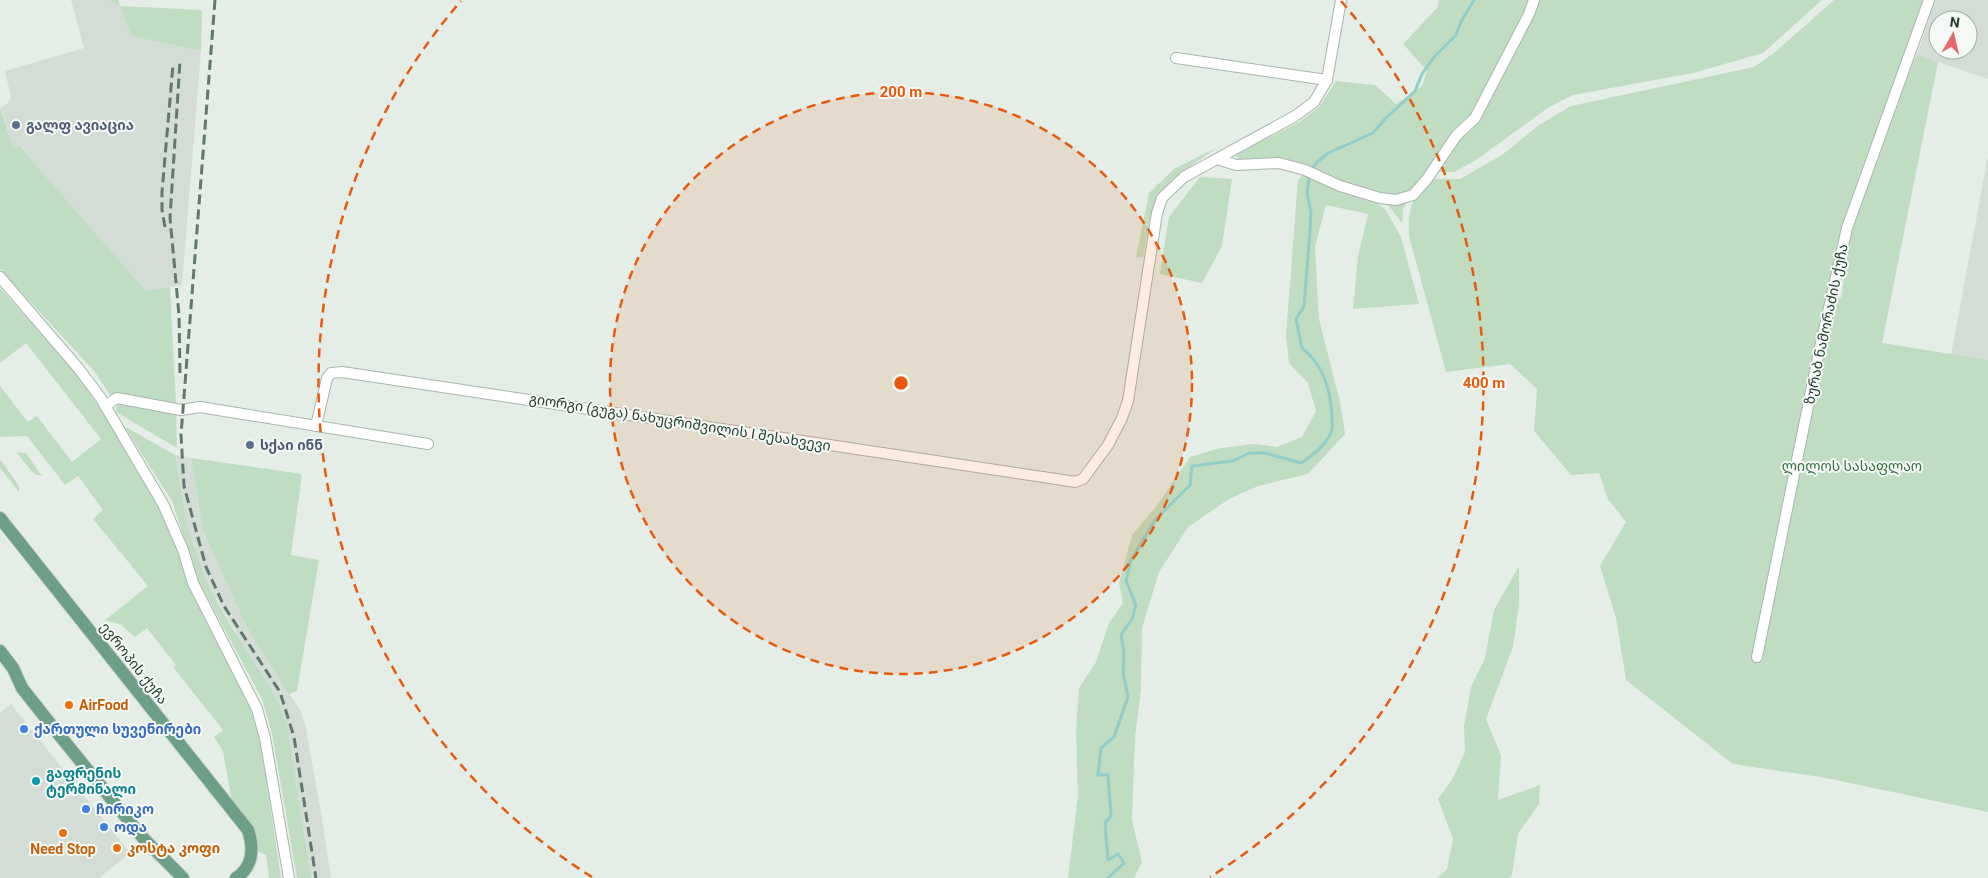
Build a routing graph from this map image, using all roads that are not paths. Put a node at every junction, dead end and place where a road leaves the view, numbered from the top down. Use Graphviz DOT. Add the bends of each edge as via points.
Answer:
graph roads {
  1 [pos="1341,0"];
  2 [pos="1534,0"];
  3 [pos="1929,0"];
  4 [pos="1176,58"];
  5 [pos="1327,80"];
  6 [pos="1217,159"];
  7 [pos="0,278"];
  8 [pos="105,406"];
  9 [pos="316,426"];
  10 [pos="428,444"];
  11 [pos="0,519"];
  12 [pos="0,651"];
  13 [pos="1757,656"];
  14 [pos="182,878"];
  15 [pos="236,878"];
  16 [pos="289,878"];
  1 -- 5 [label="street"];
  2 -- 6 [label="street" via="1475,118 1456,136 1427,180 1413,194 1396,200 1380,198 1279,163 1236,165"];
  3 -- 13 [label="street, ზურაბ ნამორაძის ქუჩა" via="1847,228"];
  4 -- 5 [label="street"];
  5 -- 6 [label="street" via="1314,102 1295,116"];
  6 -- 9 [label="street, გიორგი (გუგა) ნახუცრიშვილის I შესახვევი" via="1184,177 1162,198 1128,401 1108,445 1083,479 1075,482 342,372 331,373 327,378"];
  7 -- 8 [label="street" via="79,369"];
  8 -- 9 [label="street" via="122,398 181,410 200,407"];
  8 -- 16 [label="street" via="163,504 193,583 257,709"];
  9 -- 10 [label="street"];
  11 -- 15 [label="main road, ევროპის ქუჩა" via="248,830 253,843 251,857"];
  12 -- 14 [label="main road" via="22,688 52,726 143,838"];
}
